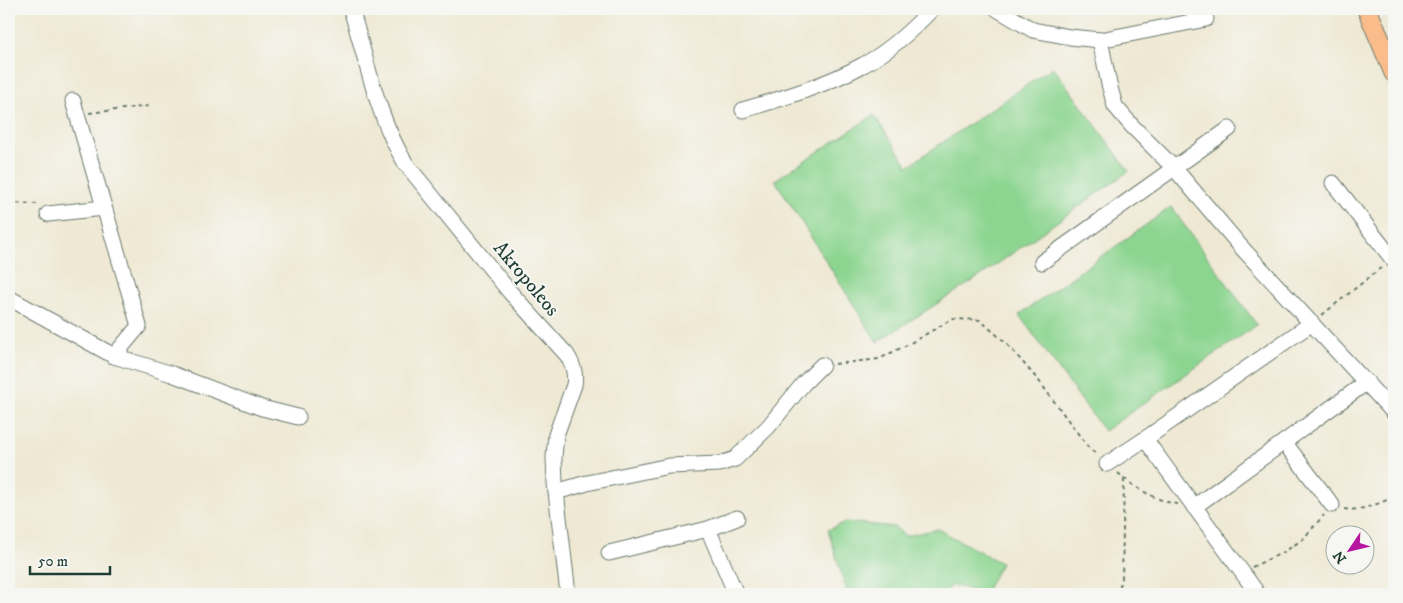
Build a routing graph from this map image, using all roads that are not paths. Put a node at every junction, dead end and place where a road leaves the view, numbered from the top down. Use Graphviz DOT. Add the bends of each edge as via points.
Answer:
graph roads {
  1 [pos="351,9"];
  2 [pos="932,9"];
  3 [pos="997,9"];
  4 [pos="1367,9"];
  5 [pos="1206,19"];
  6 [pos="1100,40"];
  7 [pos="1394,73"];
  8 [pos="75,108"];
  9 [pos="743,110"];
  10 [pos="1230,129"];
  11 [pos="1175,168"];
  12 [pos="1333,183"];
  13 [pos="104,208"];
  14 [pos="48,214"];
  15 [pos="1393,259"];
  16 [pos="1042,262"];
  17 [pos="9,298"];
  18 [pos="1312,323"];
  19 [pos="114,356"];
  20 [pos="822,366"];
  21 [pos="1367,382"];
  22 [pos="1394,412"];
  23 [pos="298,417"];
  24 [pos="1145,439"];
  25 [pos="1284,442"];
  26 [pos="1107,464"];
  27 [pos="556,492"];
  28 [pos="1332,506"];
  29 [pos="1194,507"];
  30 [pos="737,518"];
  31 [pos="708,529"];
  32 [pos="609,553"];
  33 [pos="1256,590"];
  34 [pos="568,594"];
  35 [pos="736,594"];
  1 -- 27 [label="street, Akropoleos" via="381,112 397,150 418,181 572,362 576,376 556,435"];
  2 -- 9 [label="street" via="906,34 864,65"];
  3 -- 6 [label="street" via="1033,30"];
  4 -- 7 [label="main road"];
  5 -- 6 [label="street"];
  6 -- 11 [label="street" via="1115,106"];
  8 -- 13 [label="street"];
  10 -- 11 [label="street"];
  11 -- 16 [label="street"];
  11 -- 18 [label="street" via="1242,248"];
  12 -- 15 [label="street"];
  13 -- 14 [label="street"];
  13 -- 19 [label="street" via="139,326"];
  17 -- 19 [label="street"];
  18 -- 21 [label="street"];
  18 -- 24 [label="street"];
  19 -- 23 [label="street" via="262,408"];
  20 -- 27 [label="street" via="768,427 735,458 720,464 669,466"];
  21 -- 22 [label="street"];
  21 -- 25 [label="street"];
  24 -- 26 [label="street"];
  24 -- 29 [label="street"];
  25 -- 28 [label="street"];
  25 -- 29 [label="street"];
  27 -- 34 [label="street, Akropoleos"];
  29 -- 33 [label="street"];
  30 -- 31 [label="street"];
  31 -- 32 [label="street"];
  31 -- 35 [label="street"];
}
